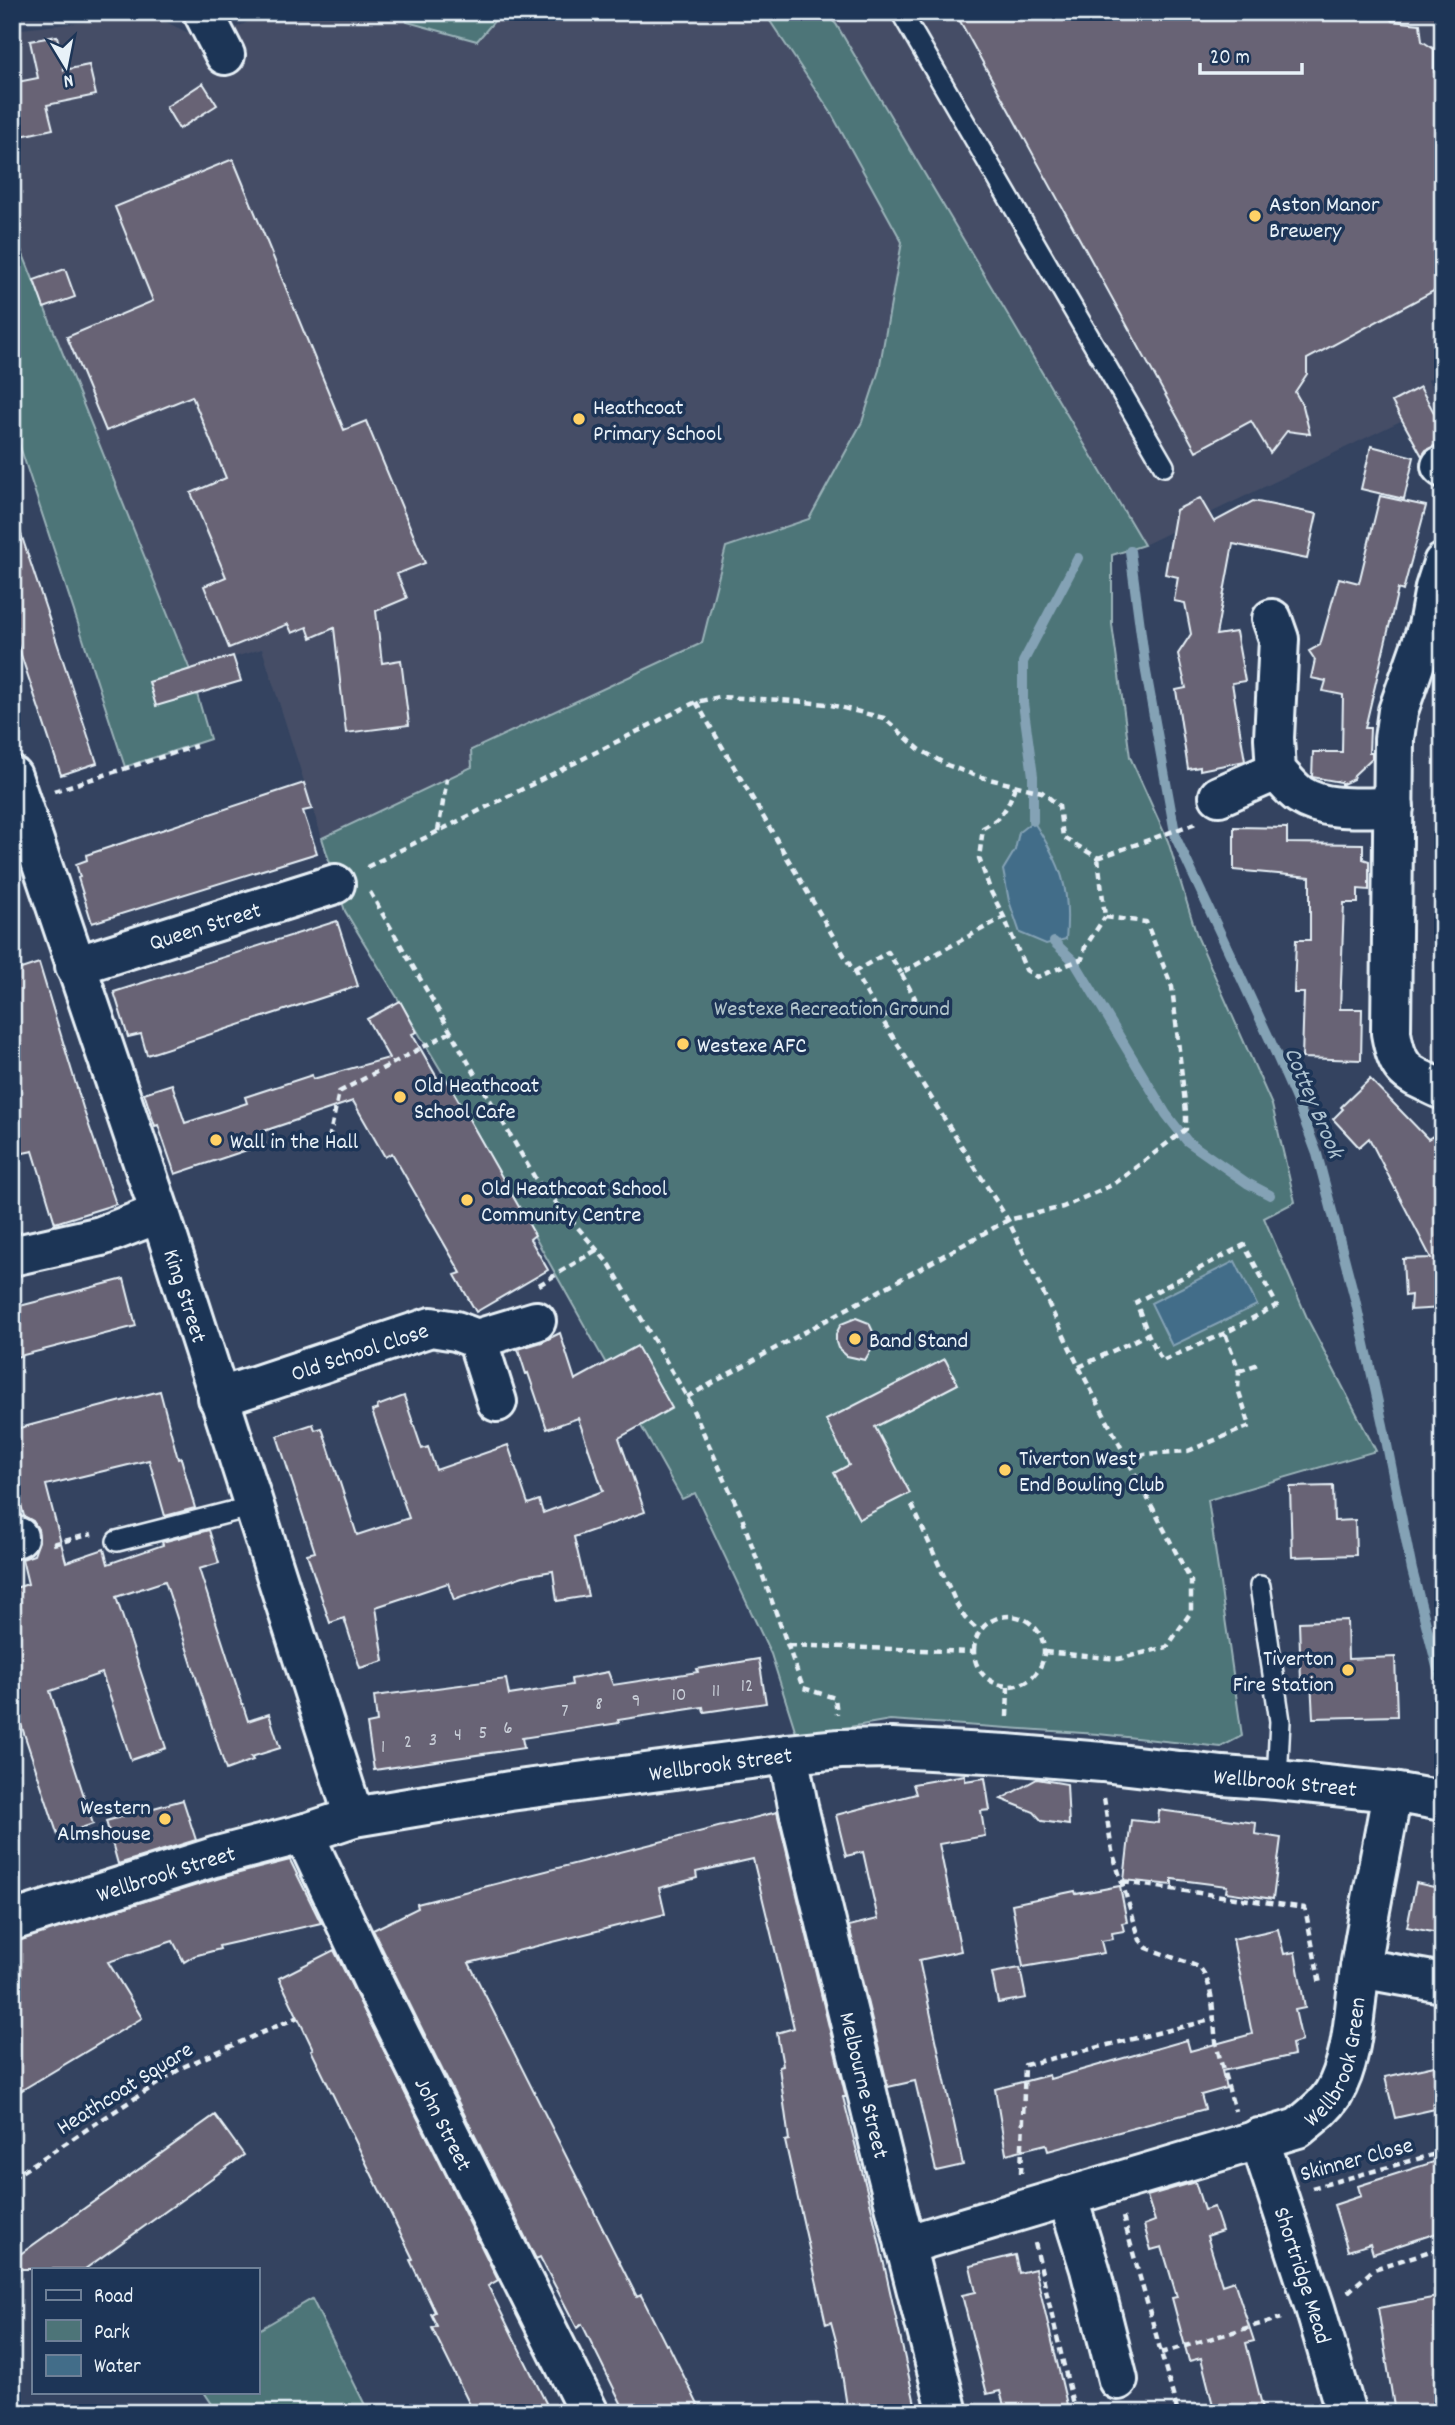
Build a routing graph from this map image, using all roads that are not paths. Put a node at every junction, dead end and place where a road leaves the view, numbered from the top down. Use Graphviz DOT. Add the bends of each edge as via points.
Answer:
graph roads {
  1 [pos="901,12"];
  2 [pos="207,13"];
  3 [pos="225,55"];
  4 [pos="1164,466"];
  5 [pos="1443,563"];
  6 [pos="1272,619"];
  7 [pos="1276,771"];
  8 [pos="17,789"];
  9 [pos="1219,796"];
  10 [pos="1394,807"];
  11 [pos="347,878"];
  12 [pos="75,966"];
  13 [pos="1443,1090"];
  14 [pos="160,1213"];
  15 [pos="12,1256"];
  16 [pos="536,1321"];
  17 [pos="477,1339"];
  18 [pos="218,1398"];
  19 [pos="497,1402"];
  20 [pos="254,1506"];
  21 [pos="117,1541"];
  22 [pos="1260,1586"];
  23 [pos="788,1754"];
  24 [pos="1277,1780"];
  25 [pos="1392,1792"];
  26 [pos="1443,1801"];
  27 [pos="354,1817"];
  28 [pos="306,1833"];
  29 [pos="12,1921"];
  30 [pos="1443,1983"];
  31 [pos="1358,1984"];
  32 [pos="1251,2140"];
  33 [pos="1067,2196"];
  34 [pos="905,2245"];
  35 [pos="1118,2380"];
  36 [pos="589,2413"];
  37 [pos="948,2413"];
  38 [pos="1346,2413"];
  1 -- 4 [label="lane"];
  2 -- 3 [label="street"];
  5 -- 10 [label="street" via="1428,626 1398,711"];
  6 -- 7 [label="street" via="1279,639"];
  7 -- 9 [label="street"];
  7 -- 10 [label="street" via="1300,795 1323,804"];
  8 -- 12 [label="street, King Street"];
  10 -- 13 [label="street" via="1394,1053 1405,1071"];
  11 -- 12 [label="street, Queen Street"];
  12 -- 14 [label="street, King Street"];
  14 -- 15 [label="street" via="101,1236"];
  14 -- 18 [label="street, King Street"];
  16 -- 17 [label="street"];
  17 -- 18 [label="street, Old School Close" via="431,1326"];
  17 -- 19 [label="street"];
  18 -- 20 [label="street, King Street"];
  20 -- 21 [label="lane"];
  20 -- 27 [label="street, King Street"];
  22 -- 24 [label="lane" via="1280,1721"];
  23 -- 24 [label="street, Wellbrook Street" via="892,1748"];
  23 -- 27 [label="street, Wellbrook Street"];
  23 -- 34 [label="street, Melbourne Street"];
  24 -- 25 [label="street, Wellbrook Street"];
  25 -- 26 [label="street, Wellbrook Street"];
  25 -- 31 [label="street, Wellbrook Green"];
  27 -- 28 [label="street, Wellbrook Street"];
  28 -- 29 [label="street, Wellbrook Street"];
  28 -- 36 [label="street, John Street" via="373,1981"];
  30 -- 31 [label="street"];
  31 -- 32 [label="street, Wellbrook Green" via="1343,2073 1334,2093 1298,2127"];
  32 -- 33 [label="street, Wellbrook Green"];
  32 -- 38 [label="street, Shortridge Mead" via="1278,2197"];
  33 -- 34 [label="street, Wellbrook Green"];
  33 -- 35 [label="street"];
  34 -- 37 [label="street, Melbourne Street"];
}
